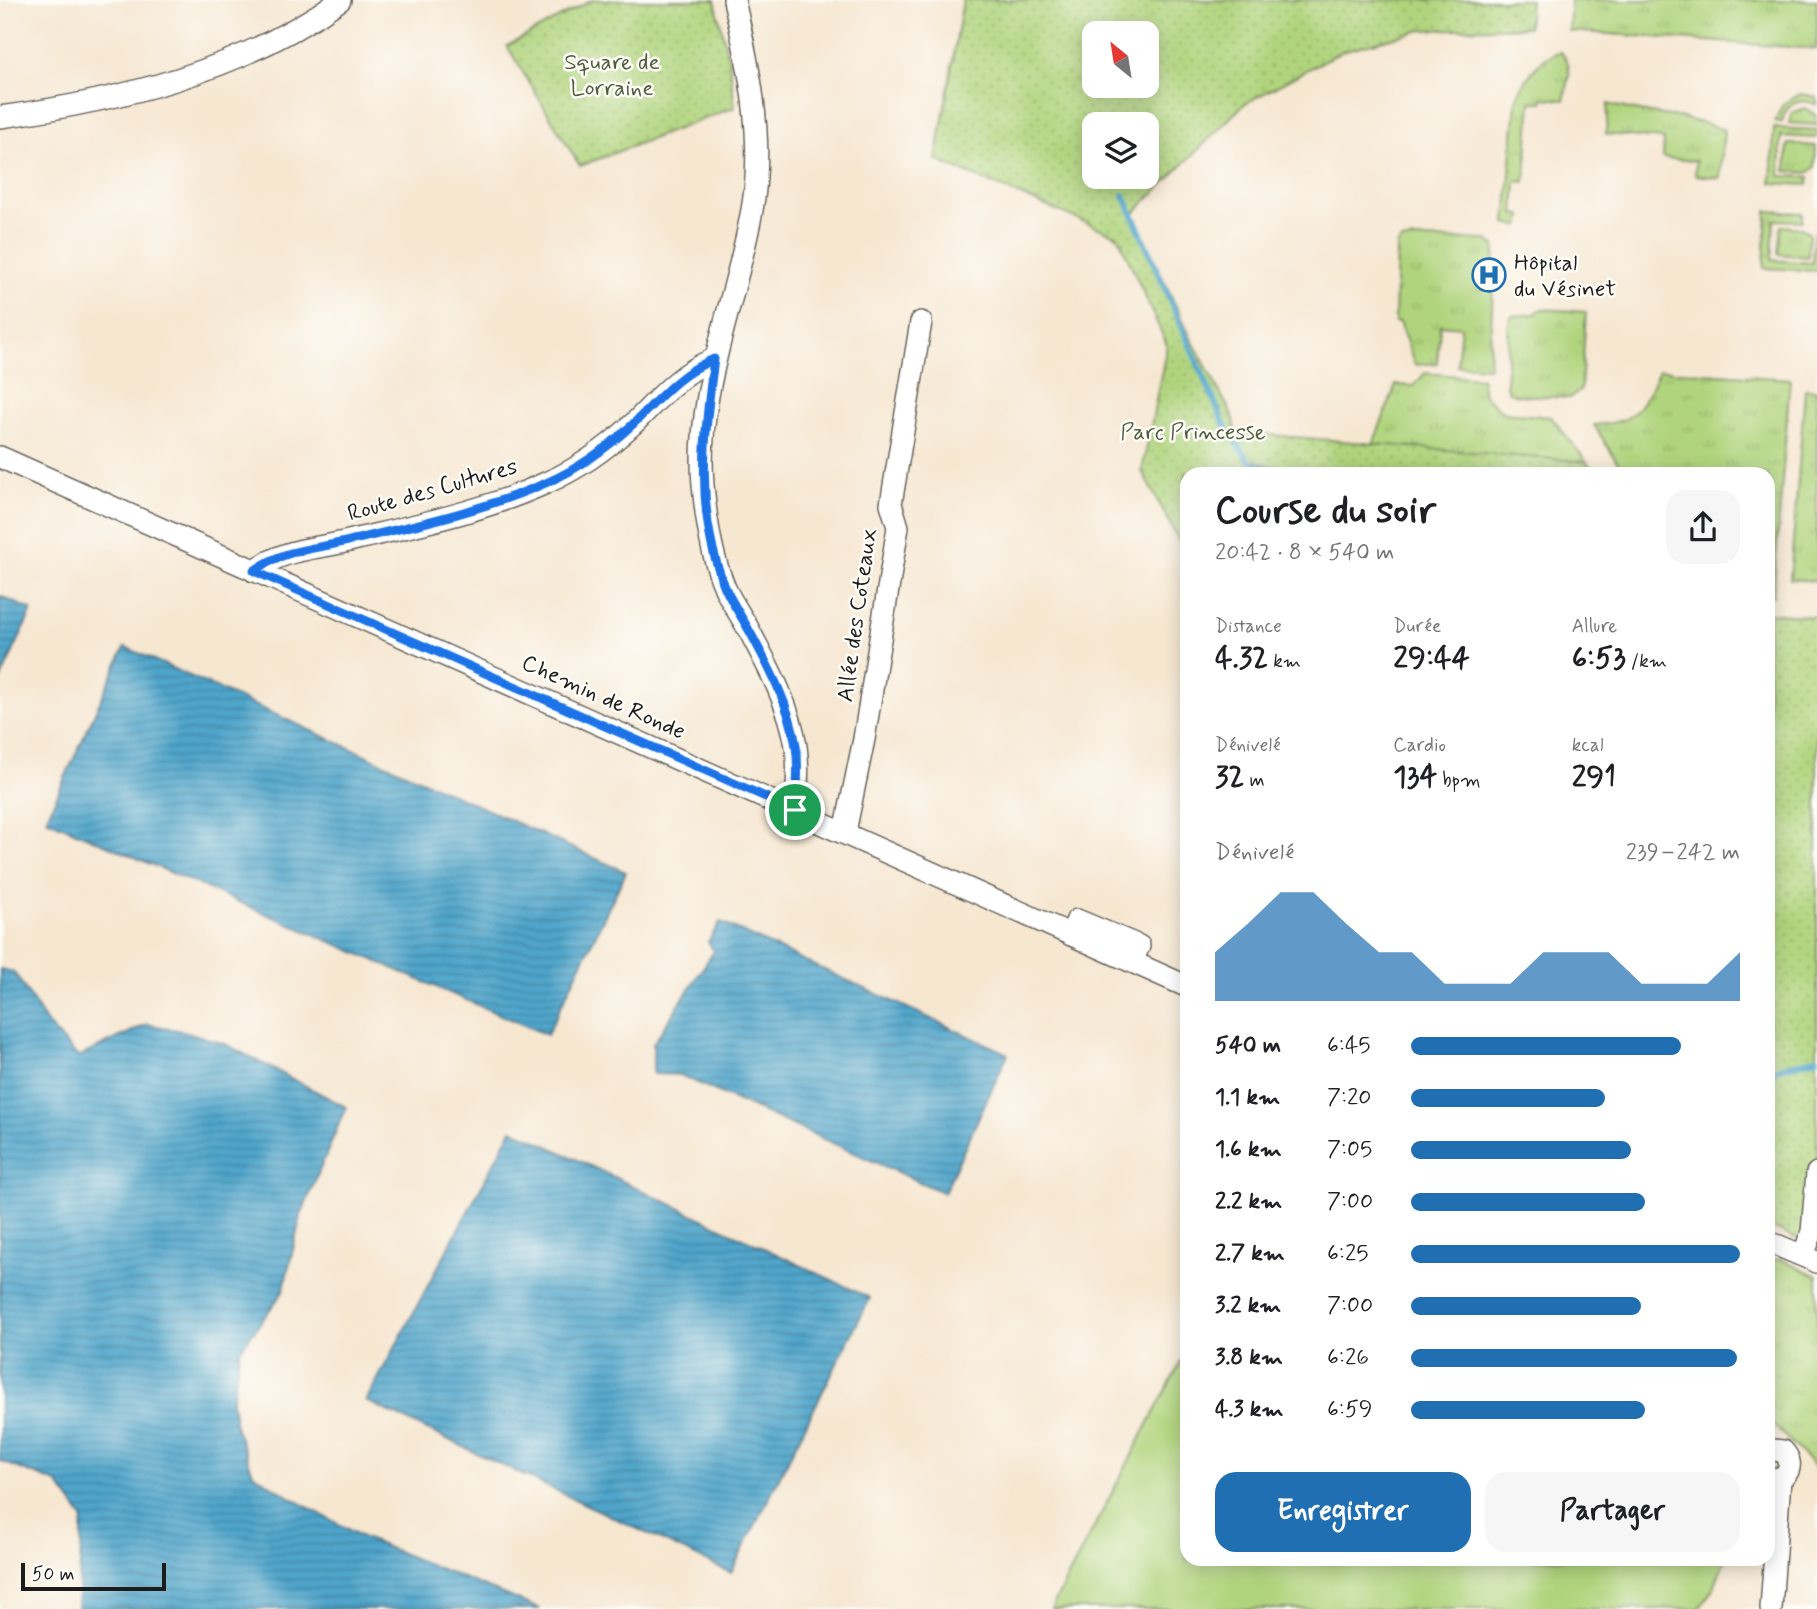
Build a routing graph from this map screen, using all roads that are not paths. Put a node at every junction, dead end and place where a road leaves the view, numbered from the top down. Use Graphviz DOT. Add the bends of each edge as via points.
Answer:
graph roads {
  1 [pos="340,0"];
  2 [pos="734,0"];
  3 [pos="0,117"];
  4 [pos="921,322"];
  5 [pos="714,359"];
  6 [pos="0,457"];
  7 [pos="254,571"];
  8 [pos="795,810"];
  9 [pos="845,832"];
  10 [pos="1180,983"];
  11 [pos="1817,1173"];
  12 [pos="1775,1246"];
  13 [pos="1810,1259"];
  14 [pos="1775,1451"];
  15 [pos="1775,1477"];
  16 [pos="1772,1566"];
  17 [pos="1771,1609"];
  1 -- 3 [label="street" via="266,45 201,72 50,110"];
  2 -- 5 [label="street" via="750,72 756,138 753,201"];
  4 -- 9 [label="street, Allée des Coteaux" via="891,504 898,527"];
  5 -- 7 [label="street, Route des Cultures" via="693,368 630,427 550,481 440,519 283,554"];
  5 -- 8 [label="street" via="704,438 707,528 724,587 787,712 796,746"];
  6 -- 7 [label="street, Chemin de Ronde"];
  7 -- 8 [label="street, Chemin de Ronde"];
  8 -- 9 [label="street, Chemin de Ronde"];
  9 -- 10 [label="street, Chemin de Ronde"];
  11 -- 13 [label="street"];
  12 -- 13 [label="street"];
  14 -- 15 [label="street" via="1783,1451 1790,1468"];
  16 -- 17 [label="street"];
}
